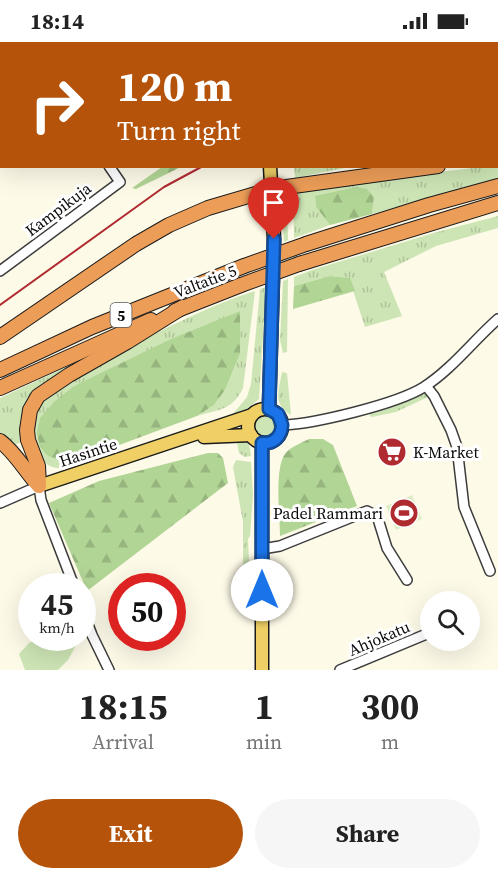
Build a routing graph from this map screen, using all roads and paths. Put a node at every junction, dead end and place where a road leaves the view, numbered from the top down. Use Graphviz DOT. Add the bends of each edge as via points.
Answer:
graph roads {
  1 [pos="110,168"];
  2 [pos="270,168"];
  3 [pos="424,168"];
  4 [pos="498,186"];
  5 [pos="272,189"];
  6 [pos="498,203"];
  7 [pos="0,271"];
  8 [pos="183,308"];
  9 [pos="498,319"];
  10 [pos="0,337"];
  11 [pos="0,370"];
  12 [pos="426,386"];
  13 [pos="0,388"];
  14 [pos="269,409"];
  15 [pos="252,415"];
  16 [pos="282,425"];
  17 [pos="251,435"];
  18 [pos="188,438"];
  19 [pos="0,441"];
  20 [pos="262,443"];
  21 [pos="39,486"];
  22 [pos="0,503"];
  23 [pos="262,549"];
  24 [pos="490,571"];
  25 [pos="69,573"];
  26 [pos="407,580"];
  27 [pos="420,637"];
  28 [pos="96,643"];
  29 [pos="110,670"];
  30 [pos="262,670"];
  31 [pos="340,670"];
  1 -- 7 [label="street, Kampikuja" via="120,182"];
  2 -- 5 [label="main road"];
  3 -- 5 [label="highway"];
  4 -- 11 [label="highway, Valtatie 5 / 5, bridge" via="244,266 92,327"];
  5 -- 10 [label="highway" via="208,208 169,225"];
  5 -- 14 [label="main road"];
  6 -- 8 [label="highway, Valtatie 5 / 5, bridge" via="299,264"];
  8 -- 13 [label="highway, Valtatie 5 / 5"];
  8 -- 21 [label="highway" via="38,396 30,410 27,430 38,466"];
  9 -- 12 [label="street"];
  12 -- 16 [label="street" via="364,409"];
  12 -- 24 [label="street" via="457,447 464,507"];
  14 -- 15 [label="main road"];
  14 -- 16 [label="main road" via="278,414"];
  15 -- 17 [label="main road" via="248,425"];
  15 -- 18 [label="main road, Hasintie"];
  16 -- 20 [label="main road" via="277,438"];
  17 -- 18 [label="main road, Hasintie"];
  17 -- 20 [label="main road"];
  18 -- 21 [label="main road, Hasintie"];
  19 -- 21 [label="highway" via="14,452"];
  20 -- 23 [label="main road"];
  21 -- 22 [label="street, Hasintie"];
  21 -- 25 [label="street"];
  23 -- 26 [label="street" via="280,546 364,511 371,512"];
  23 -- 30 [label="main road"];
  27 -- 31 [label="street, Ahjokatu"];
  28 -- 29 [label="street"];
}
